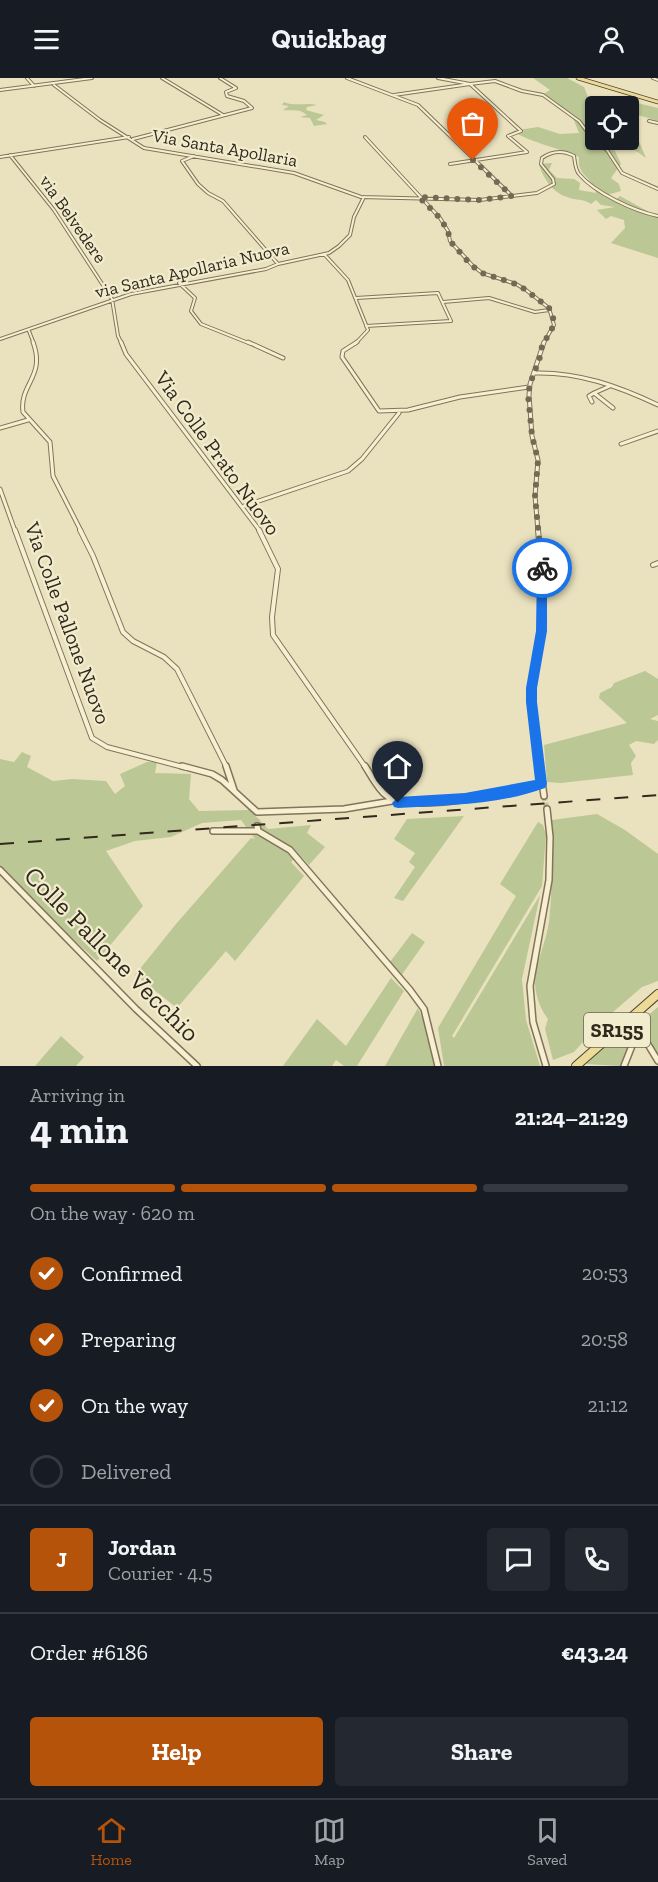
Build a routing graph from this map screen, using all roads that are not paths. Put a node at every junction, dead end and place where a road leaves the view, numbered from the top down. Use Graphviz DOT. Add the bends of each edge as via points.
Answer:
graph roads {
  1 [pos="27,78"];
  2 [pos="92,78"];
  3 [pos="162,78"];
  4 [pos="220,78"];
  5 [pos="347,78"];
  6 [pos="438,78"];
  7 [pos="578,78"];
  8 [pos="653,78"];
  9 [pos="658,80"];
  10 [pos="54,84"];
  11 [pos="470,84"];
  12 [pos="34,87"];
  13 [pos="0,90"];
  14 [pos="394,95"];
  15 [pos="658,102"];
  16 [pos="224,115"];
  17 [pos="649,121"];
  18 [pos="658,123"];
  19 [pos="365,136"];
  20 [pos="131,138"];
  21 [pos="10,155"];
  22 [pos="195,156"];
  23 [pos="0,157"];
  24 [pos="473,160"];
  25 [pos="450,164"];
  26 [pos="658,189"];
  27 [pos="512,196"];
  28 [pos="364,197"];
  29 [pos="419,197"];
  30 [pos="658,216"];
  31 [pos="324,254"];
  32 [pos="278,264"];
  33 [pos="179,283"];
  34 [pos="356,298"];
  35 [pos="112,299"];
  36 [pos="443,302"];
  37 [pos="549,310"];
  38 [pos="366,326"];
  39 [pos="29,331"];
  40 [pos="0,339"];
  41 [pos="284,358"];
  42 [pos="535,373"];
  43 [pos="611,385"];
  44 [pos="529,387"];
  45 [pos="594,393"];
  46 [pos="592,402"];
  47 [pos="658,405"];
  48 [pos="613,408"];
  49 [pos="399,413"];
  50 [pos="29,420"];
  51 [pos="0,428"];
  52 [pos="658,431"];
  53 [pos="621,444"];
  54 [pos="0,489"];
  55 [pos="244,506"];
  56 [pos="541,784"];
  57 [pos="234,791"];
  58 [pos="544,796"];
  59 [pos="393,801"];
  60 [pos="547,809"];
  61 [pos="257,812"];
  62 [pos="257,819"];
  63 [pos="213,831"];
  64 [pos="0,870"];
  65 [pos="658,994"];
  66 [pos="632,1017"];
  67 [pos="640,1028"];
  68 [pos="658,1061"];
  69 [pos="197,1066"];
  70 [pos="438,1066"];
  71 [pos="546,1066"];
  72 [pos="576,1066"];
  73 [pos="624,1066"];
  1 -- 12 [label="street"];
  2 -- 10 [label="street"];
  3 -- 16 [label="street"];
  4 -- 16 [label="street" via="236,88 226,92 227,96 252,107"];
  5 -- 14 [label="street"];
  6 -- 11 [label="street"];
  7 -- 15 [label="main road"];
  8 -- 9 [label="street"];
  10 -- 12 [label="street"];
  10 -- 20 [label="street, Via Santa Apollaria" via="100,120"];
  11 -- 14 [label="street"];
  11 -- 24 [label="street" via="521,131 508,136 527,152"];
  11 -- 26 [label="street" via="495,81 543,95 579,121 595,142 607,150 622,173"];
  12 -- 13 [label="street"];
  14 -- 24 [label="street" via="418,105"];
  16 -- 20 [label="street"];
  17 -- 18 [label="street"];
  19 -- 29 [label="street"];
  20 -- 21 [label="street"];
  20 -- 22 [label="street, Via Santa Apollaria" via="149,149"];
  21 -- 23 [label="street"];
  21 -- 35 [label="street, via Belvedere" via="54,210"];
  22 -- 28 [label="street, Via Santa Apollaria" via="294,173"];
  22 -- 32 [label="street" via="182,161 184,167 206,192 223,201"];
  24 -- 25 [label="street"];
  24 -- 27 [label="street"];
  27 -- 29 [label="street, Via Santa Apollaria" via="480,200"];
  27 -- 30 [label="street, Via Santa Apollaria" via="537,193 553,186 541,160 563,152 574,156 577,172 589,181 636,209"];
  28 -- 29 [label="street, Via Santa Apollaria"];
  28 -- 31 [label="street" via="348,239"];
  29 -- 37 [label="street" via="440,218 450,241 471,265 516,284"];
  31 -- 32 [label="street, via Santa Apollaria Nuova"];
  31 -- 34 [label="street" via="348,280"];
  32 -- 33 [label="street, via Santa Apollaria Nuova"];
  33 -- 35 [label="street, via Santa Apollaria Nuova"];
  33 -- 41 [label="street" via="195,298 191,311 201,324"];
  34 -- 36 [label="street" via="438,293"];
  34 -- 38 [label="street"];
  35 -- 39 [label="street, via Santa Apollaria Nuova"];
  35 -- 55 [label="street, Via Colle Prato Nuovo" via="118,336 126,353"];
  36 -- 37 [label="street" via="492,299 533,313"];
  36 -- 38 [label="street" via="450,321"];
  37 -- 42 [label="street" via="554,325 542,346"];
  38 -- 49 [label="street" via="367,333 343,351 342,357 378,411"];
  39 -- 40 [label="street, via Santa Apollaria Nuova"];
  39 -- 50 [label="street" via="38,363 21,408"];
  42 -- 43 [label="street" via="573,375"];
  42 -- 44 [label="street"];
  43 -- 45 [label="street"];
  43 -- 47 [label="street"];
  44 -- 49 [label="street" via="458,397"];
  44 -- 56 [label="street" via="532,436 538,460 535,496 542,570 542,631 531,702"];
  45 -- 46 [label="street" via="589,396"];
  45 -- 48 [label="street"];
  49 -- 55 [label="street" via="348,471"];
  50 -- 51 [label="street"];
  50 -- 57 [label="street" via="50,442 52,476 93,556 123,632 131,641 159,653 177,669 217,742"];
  52 -- 53 [label="street"];
  54 -- 57 [label="street, Via Colle Pallone Nuovo" via="92,738 107,747 208,772"];
  55 -- 59 [label="street, Via Colle Prato Nuovo" via="264,536 277,566 271,627 275,639 366,771"];
  56 -- 58 [label="street"];
  56 -- 59 [label="street" via="443,801"];
  57 -- 61 [label="street, Via Colle Pallone Nuovo"];
  59 -- 61 [label="street" via="344,809"];
  60 -- 71 [label="street" via="547,896 530,993"];
  61 -- 62 [label="street"];
  63 -- 70 [label="street" via="258,828 290,849 424,1009"];
  64 -- 69 [label="street, Colle Pallone Vecchio"];
  65 -- 66 [label="main road, SR155"];
  66 -- 67 [label="street"];
  66 -- 72 [label="main road, SR155"];
  67 -- 68 [label="street"];
  67 -- 73 [label="street"];
}
